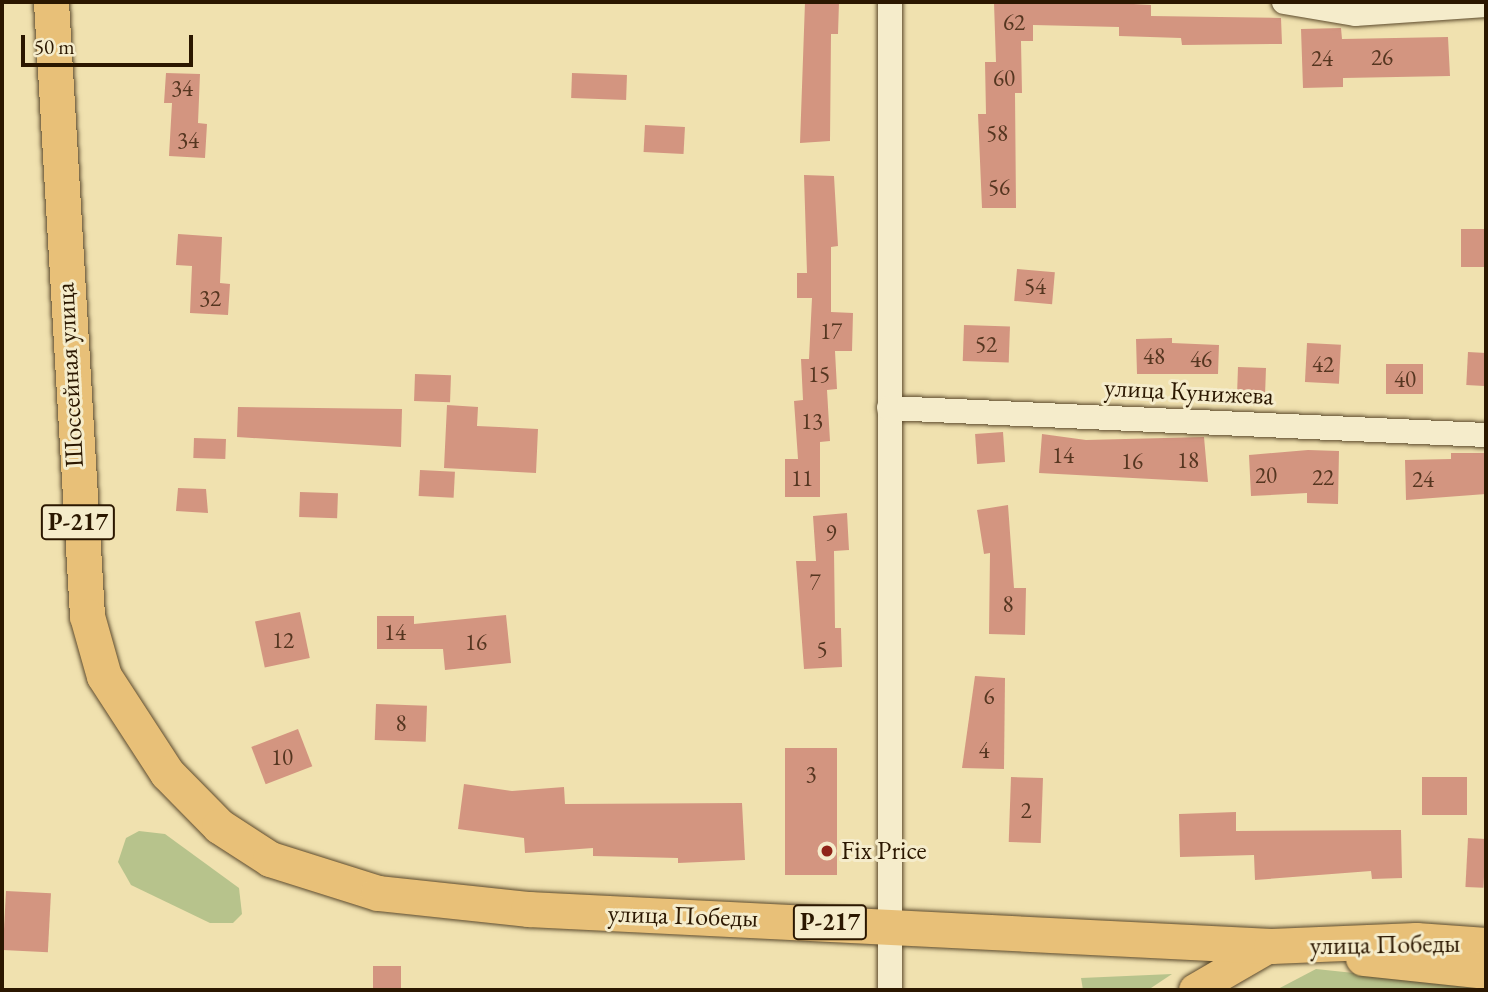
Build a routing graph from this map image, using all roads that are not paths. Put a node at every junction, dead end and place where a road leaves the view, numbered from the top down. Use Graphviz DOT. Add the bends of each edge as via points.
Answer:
graph roads {
  1 [pos="51,2"];
  2 [pos="890,2"];
  3 [pos="1284,2"];
  4 [pos="1486,5"];
  5 [pos="889,408"];
  6 [pos="1486,435"];
  7 [pos="378,893"];
  8 [pos="892,925"];
  9 [pos="1486,945"];
  10 [pos="1277,946"];
  11 [pos="1486,971"];
  12 [pos="890,990"];
  13 [pos="1195,990"];
  1 -- 7 [label="highway, Шоссейная улица / Р-217" via="79,554 87,616 104,676 167,773 219,826 270,859"];
  2 -- 5 [label="street"];
  3 -- 4 [label="street" via="1355,14"];
  5 -- 6 [label="street, улица Кунижева"];
  5 -- 8 [label="street" via="886,873"];
  7 -- 8 [label="highway, улица Победы / Р-217" via="528,909"];
  8 -- 10 [label="highway, улица Победы / Р-217"];
  8 -- 12 [label="street"];
  9 -- 10 [label="highway, улица Победы / Р-217" via="1416,940"];
  10 -- 11 [label="highway, улица Победы / Р-217"];
  10 -- 13 [label="main road"];
}
